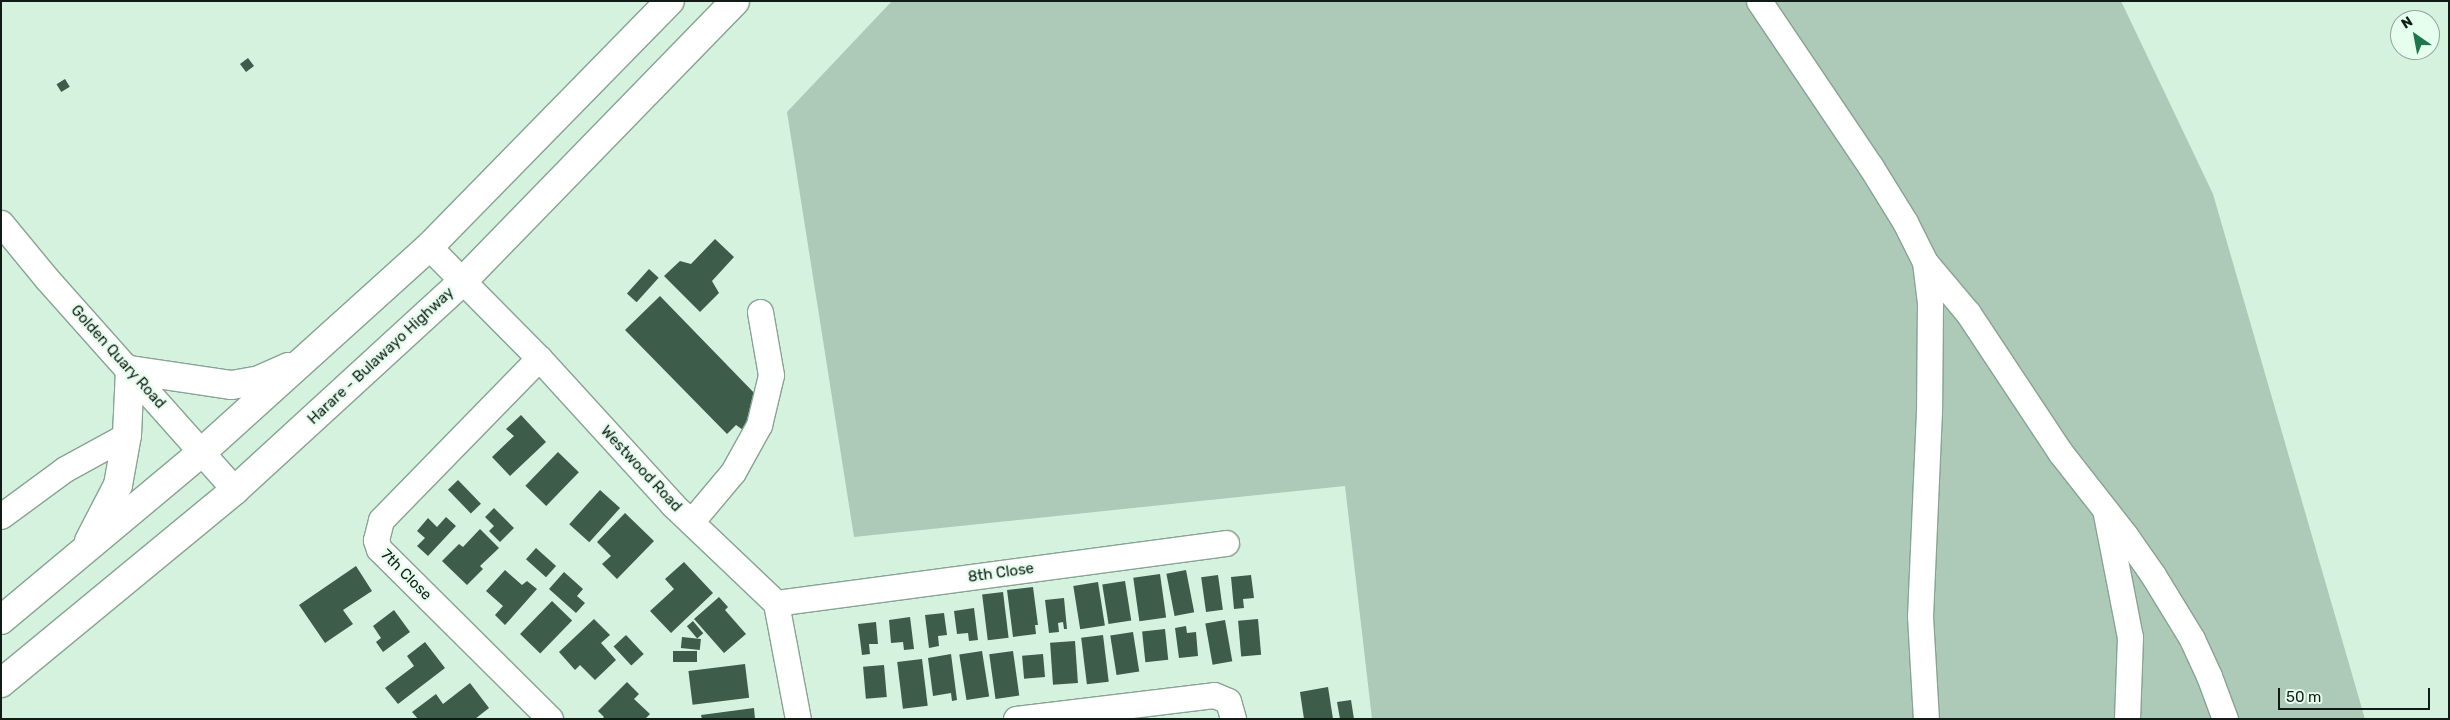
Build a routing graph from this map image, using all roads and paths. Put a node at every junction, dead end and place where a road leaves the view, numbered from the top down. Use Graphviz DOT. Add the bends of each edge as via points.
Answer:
graph roads {
  1 [pos="670,1"];
  2 [pos="735,1"];
  3 [pos="1759,1"];
  4 [pos="1,223"];
  5 [pos="429,247"];
  6 [pos="1925,262"];
  7 [pos="463,281"];
  8 [pos="760,312"];
  9 [pos="539,358"];
  10 [pos="306,360"];
  11 [pos="130,370"];
  12 [pos="127,435"];
  13 [pos="202,452"];
  14 [pos="235,490"];
  15 [pos="2105,512"];
  16 [pos="1,516"];
  17 [pos="691,522"];
  18 [pos="1226,543"];
  19 [pos="84,551"];
  20 [pos="776,603"];
  21 [pos="1,620"];
  22 [pos="1,683"];
  23 [pos="550,719"];
  24 [pos="798,719"];
  25 [pos="1016,719"];
  26 [pos="1233,719"];
  27 [pos="1926,719"];
  28 [pos="2127,719"];
  29 [pos="2225,719"];
  1 -- 5 [label="highway"];
  2 -- 7 [label="highway, Harare - Bulawayo Highway"];
  3 -- 6 [label="street" via="1871,168 1905,222"];
  4 -- 11 [label="street, Golden Quary Road" via="46,279"];
  5 -- 7 [label="street, Westwood Road"];
  5 -- 10 [label="highway"];
  6 -- 15 [label="street" via="1968,313 2060,452"];
  6 -- 27 [label="street" via="1930,303 1929,411 1920,616"];
  7 -- 9 [label="street, Westwood Road"];
  7 -- 14 [label="highway, Harare - Bulawayo Highway"];
  8 -- 17 [label="street" via="771,375 759,425 732,472"];
  9 -- 17 [label="street, Westwood Road"];
  9 -- 23 [label="street, 7th Close" via="382,520 376,540 379,549"];
  10 -- 11 [label="highway" via="259,380 232,386"];
  10 -- 13 [label="highway"];
  11 -- 12 [label="highway"];
  11 -- 13 [label="street, Golden Quary Road"];
  12 -- 16 [label="street" via="65,468"];
  12 -- 19 [label="highway" via="118,485"];
  13 -- 14 [label="street, Golden Quary Road"];
  13 -- 19 [label="highway"];
  14 -- 22 [label="highway, Harare - Bulawayo Highway"];
  15 -- 28 [label="street" via="2130,637"];
  15 -- 29 [label="street" via="2153,575 2192,639"];
  17 -- 20 [label="street, Westwood Road"];
  18 -- 20 [label="street, 8th Close"];
  19 -- 21 [label="highway"];
  20 -- 24 [label="street"];
  25 -- 26 [label="street" via="1214,695 1228,701"];
}
